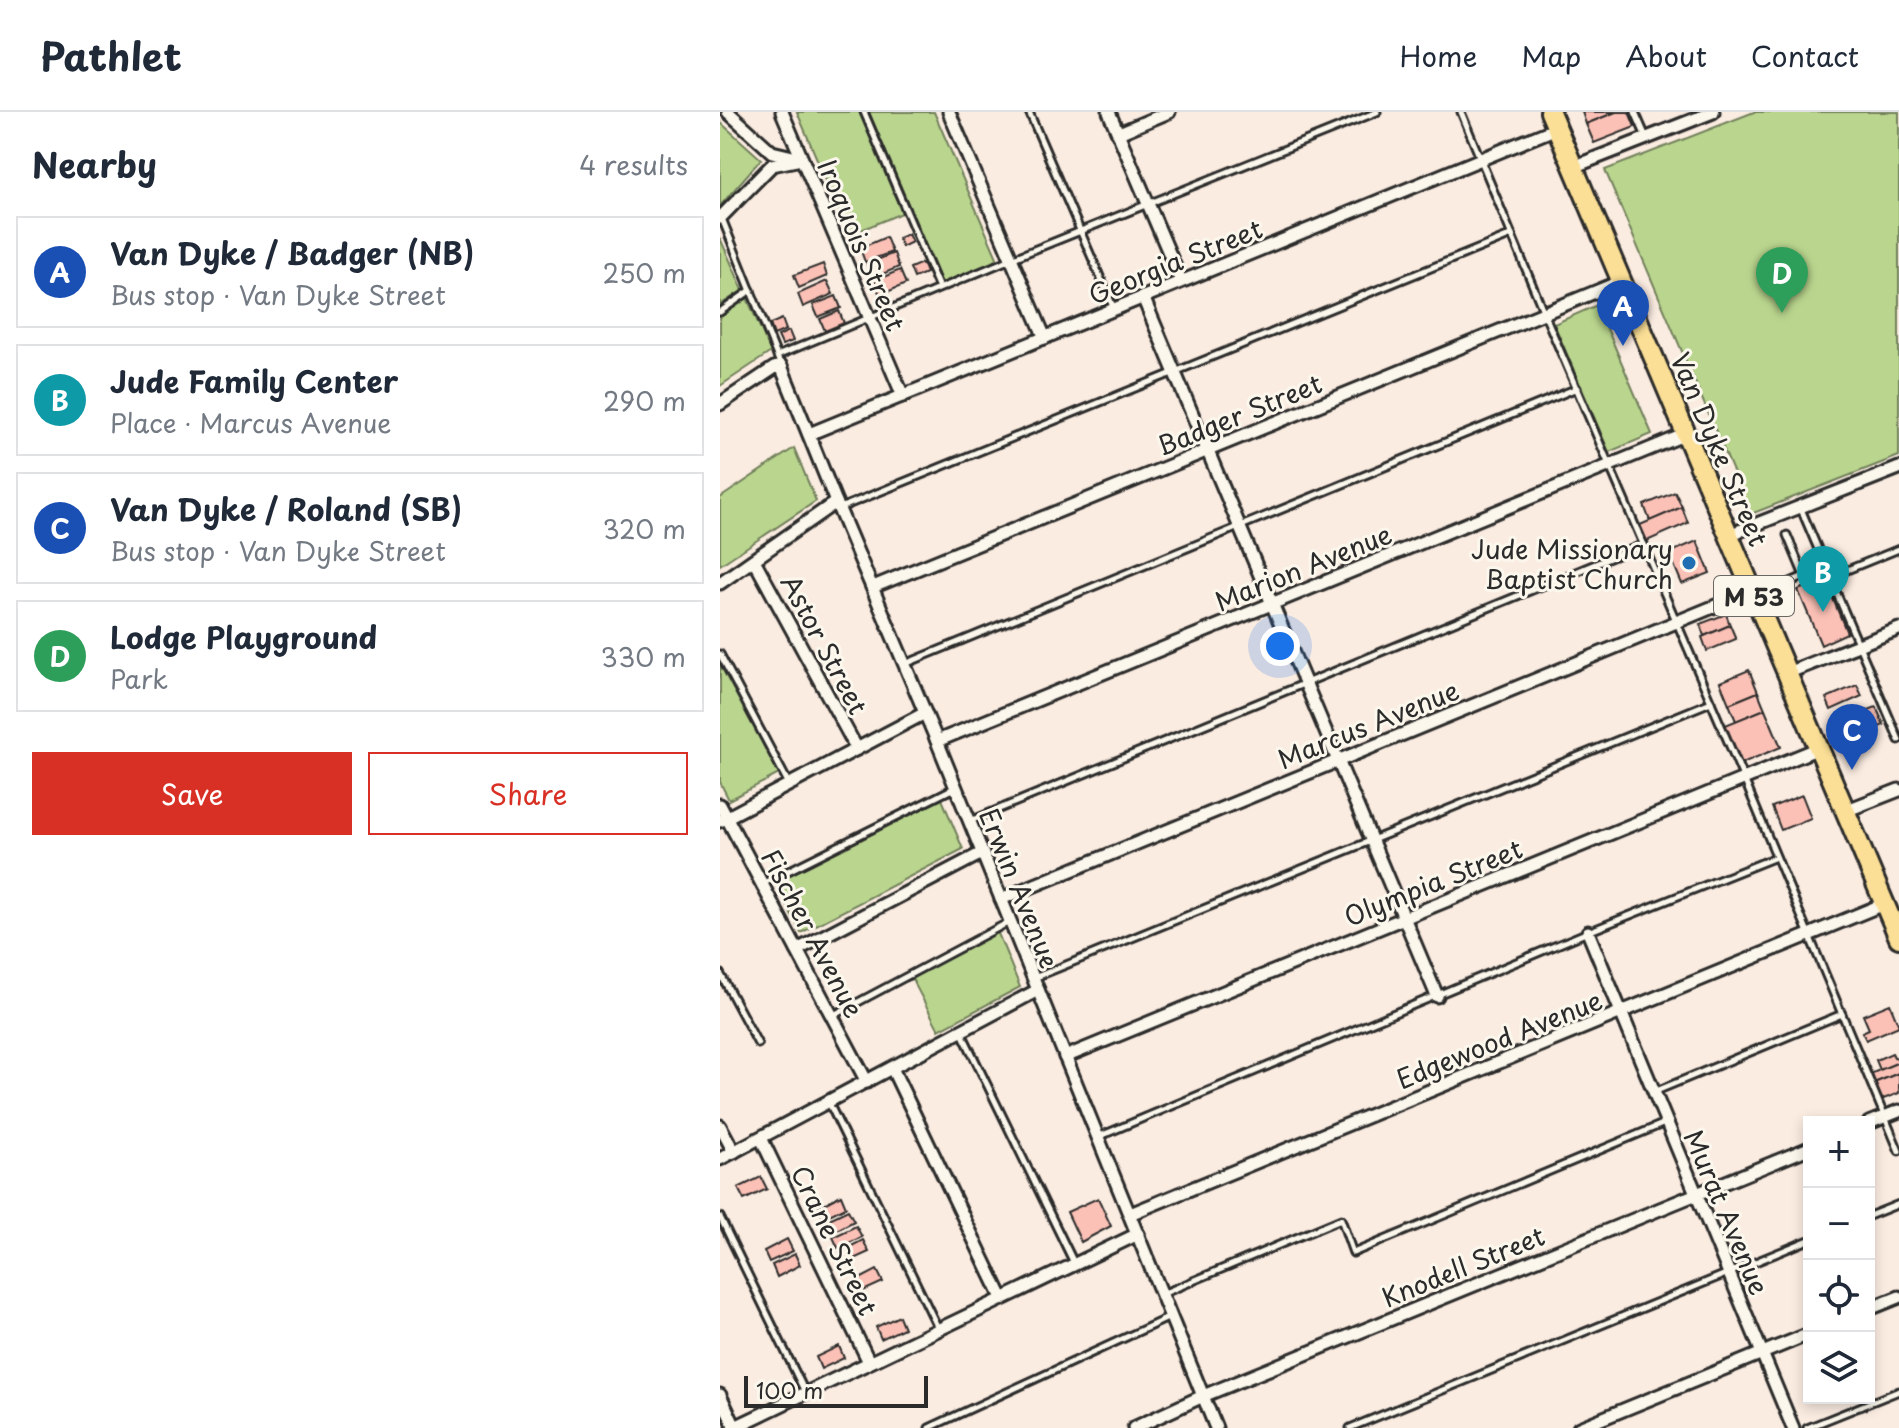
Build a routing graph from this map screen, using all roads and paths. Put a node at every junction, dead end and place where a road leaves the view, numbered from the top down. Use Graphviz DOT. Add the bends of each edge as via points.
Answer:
graph roads {
  1 [pos="728,112"];
  2 [pos="782,112"];
  3 [pos="864,112"];
  4 [pos="949,112"];
  5 [pos="1029,112"];
  6 [pos="1109,112"];
  7 [pos="1169,112"];
  8 [pos="1377,112"];
  9 [pos="1461,112"];
  10 [pos="1635,112"];
  11 [pos="1713,112"];
  12 [pos="1554,120"];
  13 [pos="1119,133"];
  14 [pos="1646,138"];
  15 [pos="801,159"];
  16 [pos="1480,159"];
  17 [pos="1573,167"];
  18 [pos="1148,204"];
  19 [pos="721,217"];
  20 [pos="1080,231"];
  21 [pos="1512,235"];
  22 [pos="1011,259"];
  23 [pos="1181,281"];
  24 [pos="1622,281"];
  25 [pos="939,288"];
  26 [pos="751,290"];
  27 [pos="1143,297"];
  28 [pos="1114,309"];
  29 [pos="720,312"];
  30 [pos="1544,313"];
  31 [pos="868,318"];
  32 [pos="1045,338"];
  33 [pos="779,361"];
  34 [pos="1175,373"];
  35 [pos="1577,388"];
  36 [pos="903,396"];
  37 [pos="720,404"];
  38 [pos="809,434"];
  39 [pos="1686,434"];
  40 [pos="1207,451"];
  41 [pos="1611,465"];
  42 [pos="1899,468"];
  43 [pos="838,505"];
  44 [pos="1800,507"];
  45 [pos="1239,527"];
  46 [pos="1729,535"];
  47 [pos="1787,535"];
  48 [pos="1644,544"];
  49 [pos="1899,549"];
  50 [pos="754,560"];
  51 [pos="1830,577"];
  52 [pos="720,583"];
  53 [pos="873,587"];
  54 [pos="1754,594"];
  55 [pos="1272,603"];
  56 [pos="1677,622"];
  57 [pos="1899,629"];
  58 [pos="1858,645"];
  59 [pos="720,654"];
  60 [pos="905,664"];
  61 [pos="1787,673"];
  62 [pos="1305,684"];
  63 [pos="1711,702"];
  64 [pos="925,713"];
  65 [pos="1899,714"];
  66 [pos="1890,718"];
  67 [pos="1899,740"];
  68 [pos="937,741"];
  69 [pos="1819,748"];
  70 [pos="857,749"];
  71 [pos="1338,761"];
  72 [pos="1744,779"];
  73 [pos="790,785"];
  74 [pos="955,788"];
  75 [pos="1899,790"];
  76 [pos="720,805"];
  77 [pos="1845,811"];
  78 [pos="724,820"];
  79 [pos="969,821"];
  80 [pos="1371,840"];
  81 [pos="982,853"];
  82 [pos="1776,857"];
  83 [pos="762,885"];
  84 [pos="1001,899"];
  85 [pos="1884,904"];
  86 [pos="1404,918"];
  87 [pos="1010,921"];
  88 [pos="1588,932"];
  89 [pos="1898,933"];
  90 [pos="1809,935"];
  91 [pos="797,950"];
  92 [pos="720,973"];
  93 [pos="1036,984"];
  94 [pos="1437,996"];
  95 [pos="1621,1013"];
  96 [pos="1842,1014"];
  97 [pos="832,1016"];
  98 [pos="961,1031"];
  99 [pos="758,1044"];
  100 [pos="1065,1057"];
  101 [pos="892,1068"];
  102 [pos="867,1082"];
  103 [pos="1654,1092"];
  104 [pos="828,1102"];
  105 [pos="1899,1111"];
  106 [pos="1885,1117"];
  107 [pos="1875,1121"];
  108 [pos="1666,1122"];
  109 [pos="720,1126"];
  110 [pos="1098,1137"];
  111 [pos="761,1138"];
  112 [pos="1803,1150"];
  113 [pos="1899,1151"];
  114 [pos="734,1152"];
  115 [pos="720,1159"];
  116 [pos="1696,1194"];
  117 [pos="1899,1204"];
  118 [pos="1130,1214"];
  119 [pos="1875,1214"];
  120 [pos="720,1217"];
  121 [pos="1138,1234"];
  122 [pos="1803,1242"];
  123 [pos="1075,1264"];
  124 [pos="1729,1273"];
  125 [pos="1162,1294"];
  126 [pos="1899,1297"];
  127 [pos="1002,1298"];
  128 [pos="1875,1307"];
  129 [pos="1171,1316"];
  130 [pos="938,1329"];
  131 [pos="1803,1336"];
  132 [pos="1762,1353"];
  133 [pos="869,1362"];
  134 [pos="1899,1391"];
  135 [pos="806,1393"];
  136 [pos="720,1395"];
  137 [pos="1203,1396"];
  138 [pos="734,1428"];
  139 [pos="929,1428"];
  140 [pos="1134,1428"];
  141 [pos="1216,1428"];
  142 [pos="1350,1428"];
  143 [pos="1579,1428"];
  144 [pos="1793,1428"];
  145 [pos="1807,1428"];
  1 -- 15 [label="street" via="772,152"];
  2 -- 15 [label="street, Iroquois Street"];
  3 -- 25 [label="lane"];
  4 -- 22 [label="street"];
  5 -- 20 [label="lane"];
  6 -- 13 [label="street"];
  7 -- 13 [label="street"];
  8 -- 18 [label="lane"];
  9 -- 16 [label="lane"];
  10 -- 14 [label="lane"];
  11 -- 14 [label="street"];
  12 -- 16 [label="street, Georgia Street"];
  12 -- 17 [label="main road, Van Dyke Street / M 53"];
  13 -- 18 [label="street"];
  14 -- 17 [label="street"];
  15 -- 19 [label="street" via="772,165"];
  15 -- 31 [label="street, Iroquois Street"];
  16 -- 21 [label="lane"];
  16 -- 23 [label="street, Georgia Street"];
  17 -- 24 [label="main road, Van Dyke Street / M 53"];
  18 -- 20 [label="lane"];
  18 -- 23 [label="street"];
  19 -- 26 [label="lane"];
  20 -- 22 [label="lane"];
  20 -- 28 [label="lane"];
  21 -- 30 [label="lane"];
  21 -- 34 [label="lane"];
  22 -- 25 [label="lane"];
  22 -- 32 [label="street"];
  23 -- 27 [label="street, Georgia Street"];
  24 -- 30 [label="street, Badger Street"];
  24 -- 39 [label="main road, Van Dyke Street / M 53"];
  25 -- 31 [label="lane"];
  26 -- 29 [label="lane"];
  26 -- 33 [label="lane"];
  27 -- 28 [label="street, Georgia Street"];
  27 -- 34 [label="street"];
  28 -- 32 [label="street, Georgia Street"];
  30 -- 35 [label="lane"];
  30 -- 40 [label="street, Badger Street"];
  31 -- 33 [label="lane"];
  31 -- 36 [label="street, Iroquois Street"];
  32 -- 36 [label="street, Georgia Street"];
  33 -- 37 [label="street"];
  33 -- 38 [label="street, Erwin Avenue"];
  34 -- 40 [label="street"];
  34 -- 43 [label="lane"];
  35 -- 41 [label="lane"];
  35 -- 45 [label="lane"];
  36 -- 38 [label="street, Georgia Street"];
  38 -- 43 [label="street, Erwin Avenue"];
  39 -- 41 [label="street, Marion Avenue"];
  39 -- 46 [label="main road, Van Dyke Street / M 53"];
  40 -- 45 [label="street"];
  40 -- 53 [label="street, Badger Street"];
  41 -- 48 [label="lane"];
  41 -- 55 [label="street, Marion Avenue"];
  42 -- 44 [label="street"];
  43 -- 50 [label="street"];
  43 -- 53 [label="street, Erwin Avenue"];
  44 -- 46 [label="street"];
  44 -- 51 [label="lane"];
  45 -- 55 [label="street"];
  45 -- 60 [label="lane"];
  46 -- 54 [label="main road, Van Dyke Street / M 53"];
  47 -- 54 [label="lane" via="1804,576"];
  48 -- 56 [label="lane"];
  48 -- 62 [label="lane"];
  49 -- 51 [label="lane"];
  50 -- 52 [label="street"];
  50 -- 70 [label="street, Astor Street"];
  51 -- 58 [label="lane"];
  53 -- 60 [label="street, Erwin Avenue"];
  54 -- 56 [label="street, Marcus Avenue"];
  54 -- 61 [label="main road, Van Dyke Street / M 53"];
  55 -- 62 [label="street"];
  55 -- 68 [label="street, Marion Avenue"];
  56 -- 63 [label="lane"];
  56 -- 71 [label="street, Marcus Avenue"];
  57 -- 58 [label="street"];
  58 -- 61 [label="street"];
  58 -- 66 [label="lane"];
  59 -- 73 [label="lane"];
  60 -- 64 [label="street, Erwin Avenue"];
  61 -- 69 [label="main road, Van Dyke Street / M 53"];
  62 -- 71 [label="street"];
  62 -- 79 [label="lane"];
  63 -- 72 [label="lane"];
  63 -- 80 [label="lane"];
  64 -- 68 [label="street, Erwin Avenue"];
  64 -- 70 [label="street"];
  65 -- 66 [label="lane"];
  66 -- 67 [label="lane"];
  68 -- 74 [label="street, Erwin Avenue"];
  69 -- 72 [label="street, Olympia Street"];
  69 -- 77 [label="main road, Van Dyke Street / M 53"];
  70 -- 73 [label="street"];
  71 -- 80 [label="street"];
  71 -- 84 [label="street, Marcus Avenue"];
  72 -- 82 [label="lane"];
  72 -- 86 [label="street, Olympia Street"];
  73 -- 78 [label="street"];
  74 -- 79 [label="street, Erwin Avenue"];
  74 -- 83 [label="lane"];
  75 -- 77 [label="street"];
  76 -- 78 [label="street, Fischer Avenue"];
  77 -- 85 [label="main road, Van Dyke Street / M 53"];
  78 -- 83 [label="street, Fischer Avenue"];
  79 -- 81 [label="street, Erwin Avenue"];
  80 -- 86 [label="street"];
  80 -- 93 [label="lane"];
  81 -- 84 [label="street, Erwin Avenue"];
  81 -- 91 [label="street"];
  82 -- 88 [label="lane"];
  82 -- 90 [label="lane"];
  83 -- 91 [label="street, Fischer Avenue"];
  84 -- 87 [label="street, Erwin Avenue"];
  85 -- 89 [label="main road, Van Dyke Street / M 53"];
  85 -- 90 [label="street, Edgewood Avenue"];
  86 -- 94 [label="street"];
  86 -- 100 [label="street, Olympia Street"];
  87 -- 93 [label="street, Erwin Avenue"];
  87 -- 97 [label="lane"];
  88 -- 94 [label="lane"];
  88 -- 95 [label="street, Murat Avenue"];
  90 -- 95 [label="street, Edgewood Avenue"];
  90 -- 96 [label="lane"];
  91 -- 97 [label="street, Fischer Avenue"];
  92 -- 99 [label="lane"];
  93 -- 98 [label="street"];
  93 -- 100 [label="street, Erwin Avenue"];
  94 -- 110 [label="lane"];
  95 -- 103 [label="street, Murat Avenue"];
  95 -- 118 [label="street, Edgewood Avenue"];
  96 -- 103 [label="lane"];
  96 -- 106 [label="lane"];
  97 -- 102 [label="street, Fischer Avenue"];
  98 -- 101 [label="street"];
  98 -- 123 [label="lane"];
  100 -- 110 [label="street, Erwin Avenue"];
  101 -- 102 [label="street"];
  101 -- 127 [label="street"];
  102 -- 104 [label="street"];
  103 -- 108 [label="street, Murat Avenue"];
  104 -- 111 [label="street"];
  104 -- 130 [label="lane"];
  105 -- 106 [label="street"];
  106 -- 107 [label="street"];
  106 -- 113 [label="lane"];
  108 -- 116 [label="street, Murat Avenue"];
  108 -- 125 [label="lane" via="1353,1253 1341,1219"];
  109 -- 114 [label="street"];
  110 -- 118 [label="street, Erwin Avenue"];
  111 -- 114 [label="street"];
  111 -- 133 [label="street, Crane Street"];
  112 -- 116 [label="street, Knodell Street"];
  114 -- 115 [label="street"];
  116 -- 124 [label="street, Murat Avenue"];
  116 -- 137 [label="street, Knodell Street"];
  117 -- 119 [label="lane"];
  118 -- 121 [label="street, Erwin Avenue"];
  120 -- 135 [label="lane"];
  121 -- 123 [label="street"];
  121 -- 125 [label="street, Erwin Avenue"];
  122 -- 124 [label="lane"];
  123 -- 127 [label="street"];
  124 -- 132 [label="street, Murat Avenue"];
  124 -- 142 [label="lane"];
  125 -- 129 [label="street, Erwin Avenue"];
  126 -- 128 [label="street"];
  127 -- 130 [label="street"];
  129 -- 137 [label="street, Erwin Avenue"];
  129 -- 139 [label="lane"];
  130 -- 133 [label="street"];
  131 -- 132 [label="street"];
  132 -- 143 [label="street"];
  132 -- 144 [label="street, Murat Avenue"];
  133 -- 135 [label="street"];
  134 -- 145 [label="lane"];
  135 -- 138 [label="street"];
  136 -- 138 [label="street"];
  137 -- 140 [label="street, Knodell Street"];
  137 -- 141 [label="street, Erwin Avenue"];
}
